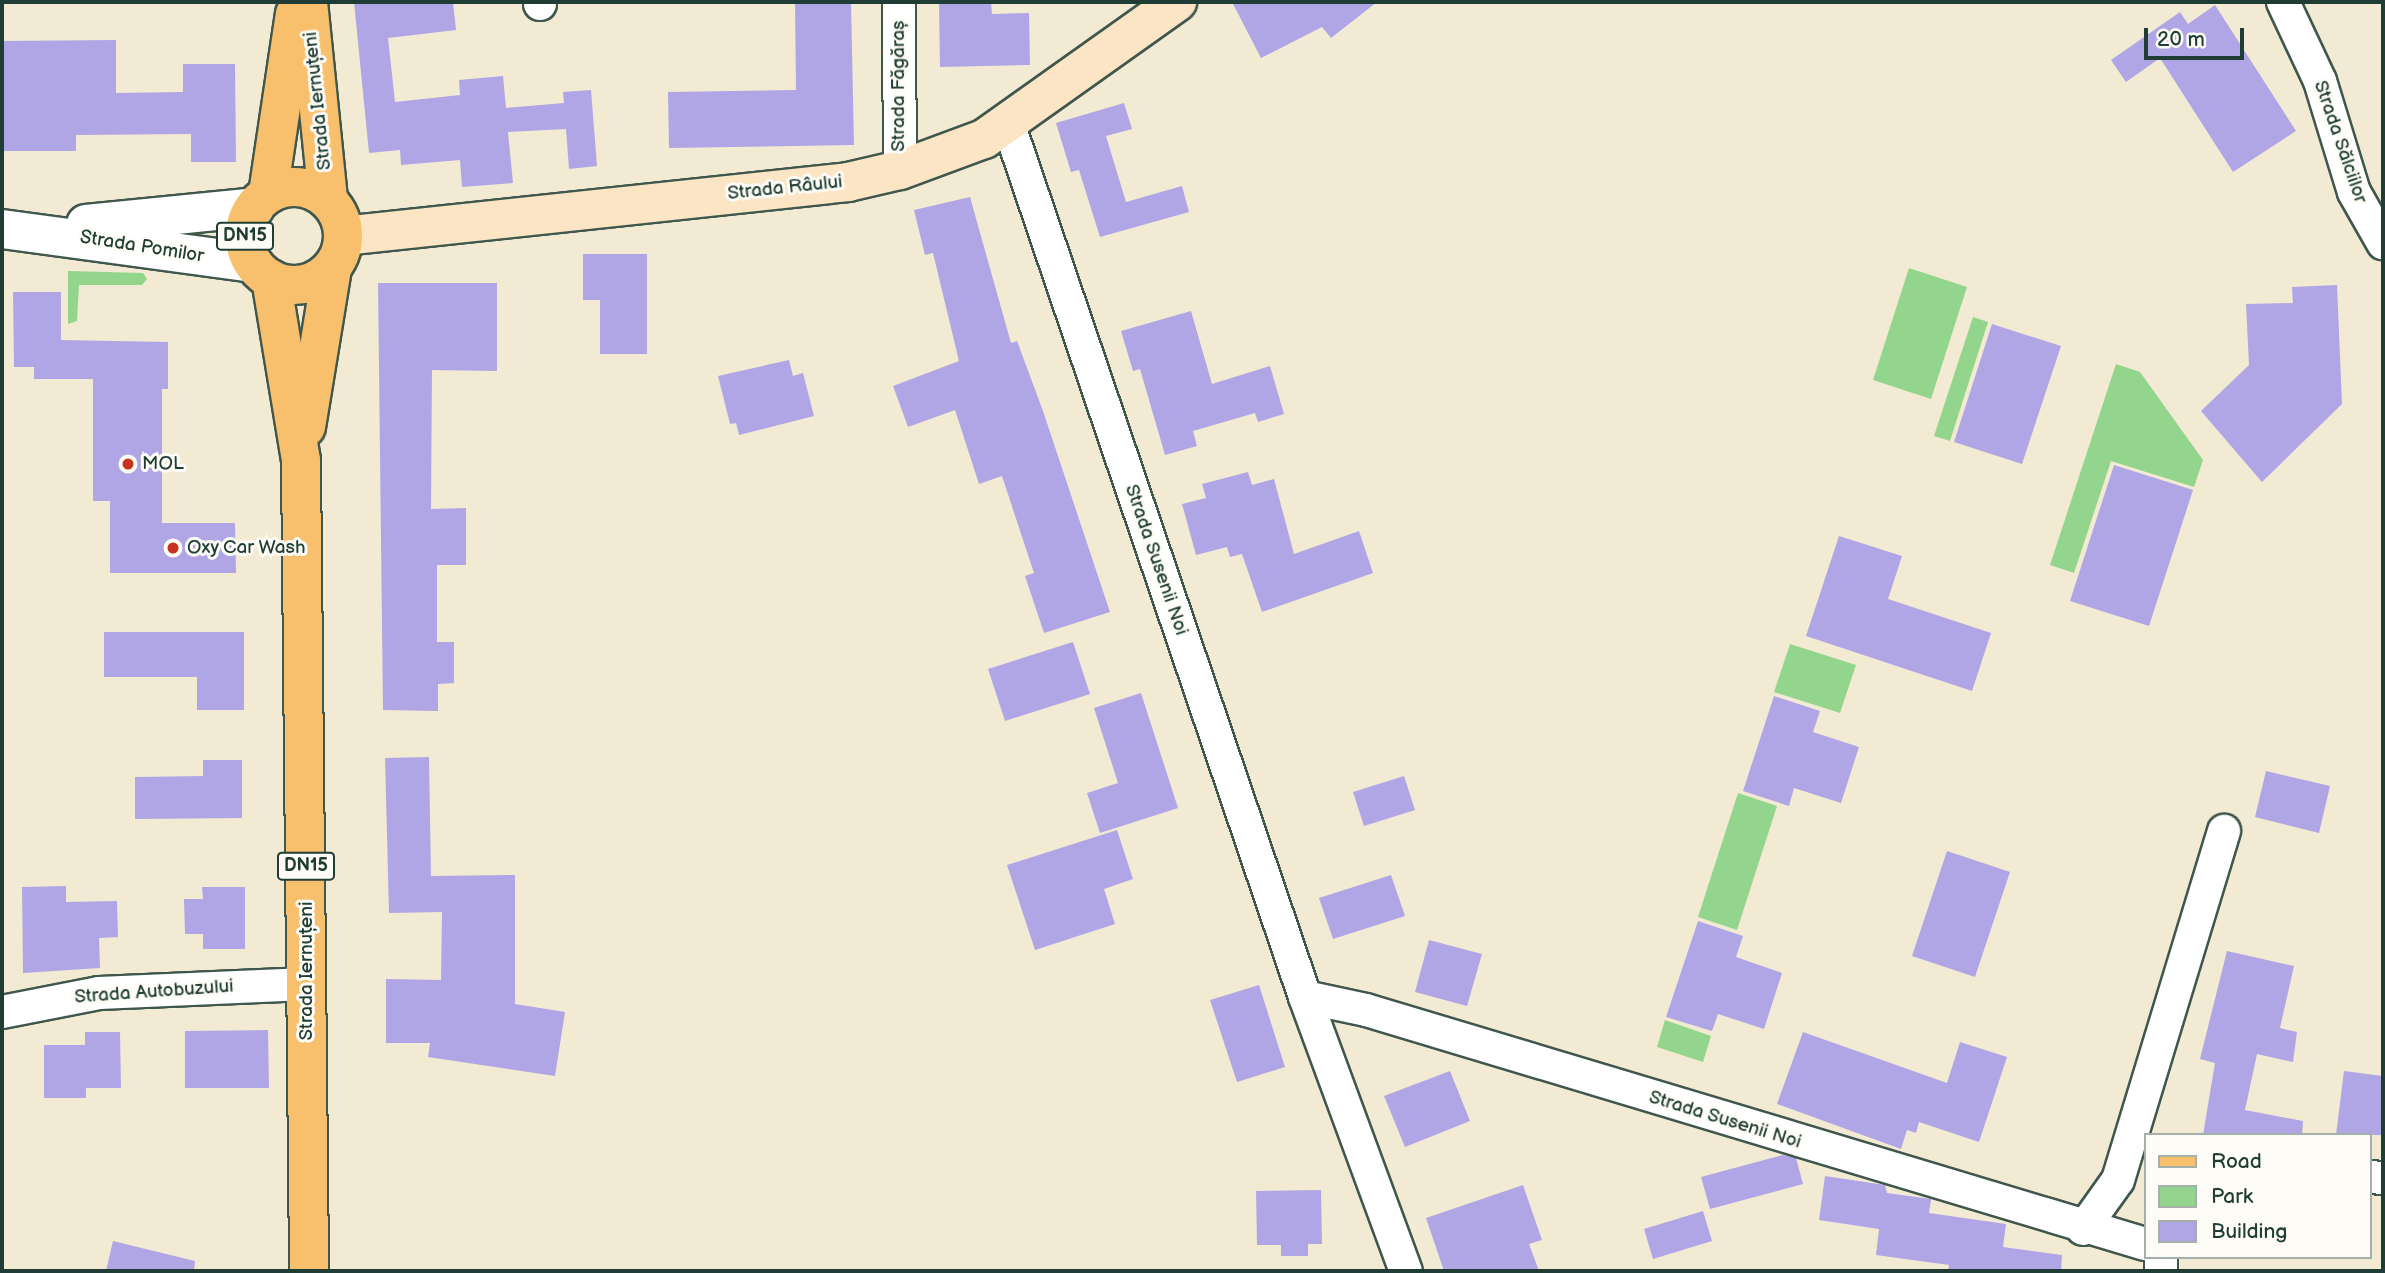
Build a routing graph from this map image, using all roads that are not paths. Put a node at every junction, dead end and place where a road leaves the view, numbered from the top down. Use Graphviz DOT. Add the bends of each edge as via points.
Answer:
graph roads {
  1 [pos="297,2"];
  2 [pos="308,2"];
  3 [pos="899,2"];
  4 [pos="1177,2"];
  5 [pos="2283,2"];
  6 [pos="1008,123"];
  7 [pos="900,170"];
  8 [pos="261,200"];
  9 [pos="328,200"];
  10 [pos="16,229"];
  11 [pos="2383,243"];
  12 [pos="338,252"];
  13 [pos="262,271"];
  14 [pos="301,461"];
  15 [pos="2224,831"];
  16 [pos="307,984"];
  17 [pos="1305,997"];
  18 [pos="2,1012"];
  19 [pos="2083,1229"];
  20 [pos="2144,1244"];
  21 [pos="309,1271"];
  22 [pos="1406,1271"];
  1 -- 8 [label="main road, Strada Iernuțeni / DN15"];
  2 -- 9 [label="main road, Strada Iernuțeni"];
  3 -- 7 [label="street, Strada Făgăraș"];
  4 -- 6 [label="main road, Strada Râului"];
  5 -- 11 [label="street, Strada Sălciilor" via="2320,80 2354,192"];
  6 -- 7 [label="main road, Strada Râului" via="984,139"];
  6 -- 17 [label="street, Strada Susenii Noi"];
  7 -- 12 [label="main road, Strada Râului" via="848,182"];
  8 -- 9 [label="main road, DN15" via="299,187"];
  8 -- 10 [label="street, Strada Pomilor"];
  8 -- 13 [label="main road, DN15" via="245,235"];
  9 -- 12 [label="main road"];
  10 -- 13 [label="street, Strada Pomilor"];
  12 -- 13 [label="main road, DN15" via="303,285"];
  12 -- 14 [label="main road, Strada Iernuțeni / DN15"];
  13 -- 14 [label="main road, Strada Iernuțeni / DN15"];
  14 -- 16 [label="main road, Strada Iernuțeni / DN15"];
  15 -- 19 [label="street" via="2118,1180"];
  16 -- 18 [label="street, Strada Autobuzului" via="99,993"];
  16 -- 21 [label="main road, Strada Iernuțeni / DN15"];
  17 -- 19 [label="street, Strada Susenii Noi" via="1366,1010"];
  17 -- 22 [label="street, Strada Susenii Noi"];
  19 -- 20 [label="street, Strada Susenii Noi"];
}
